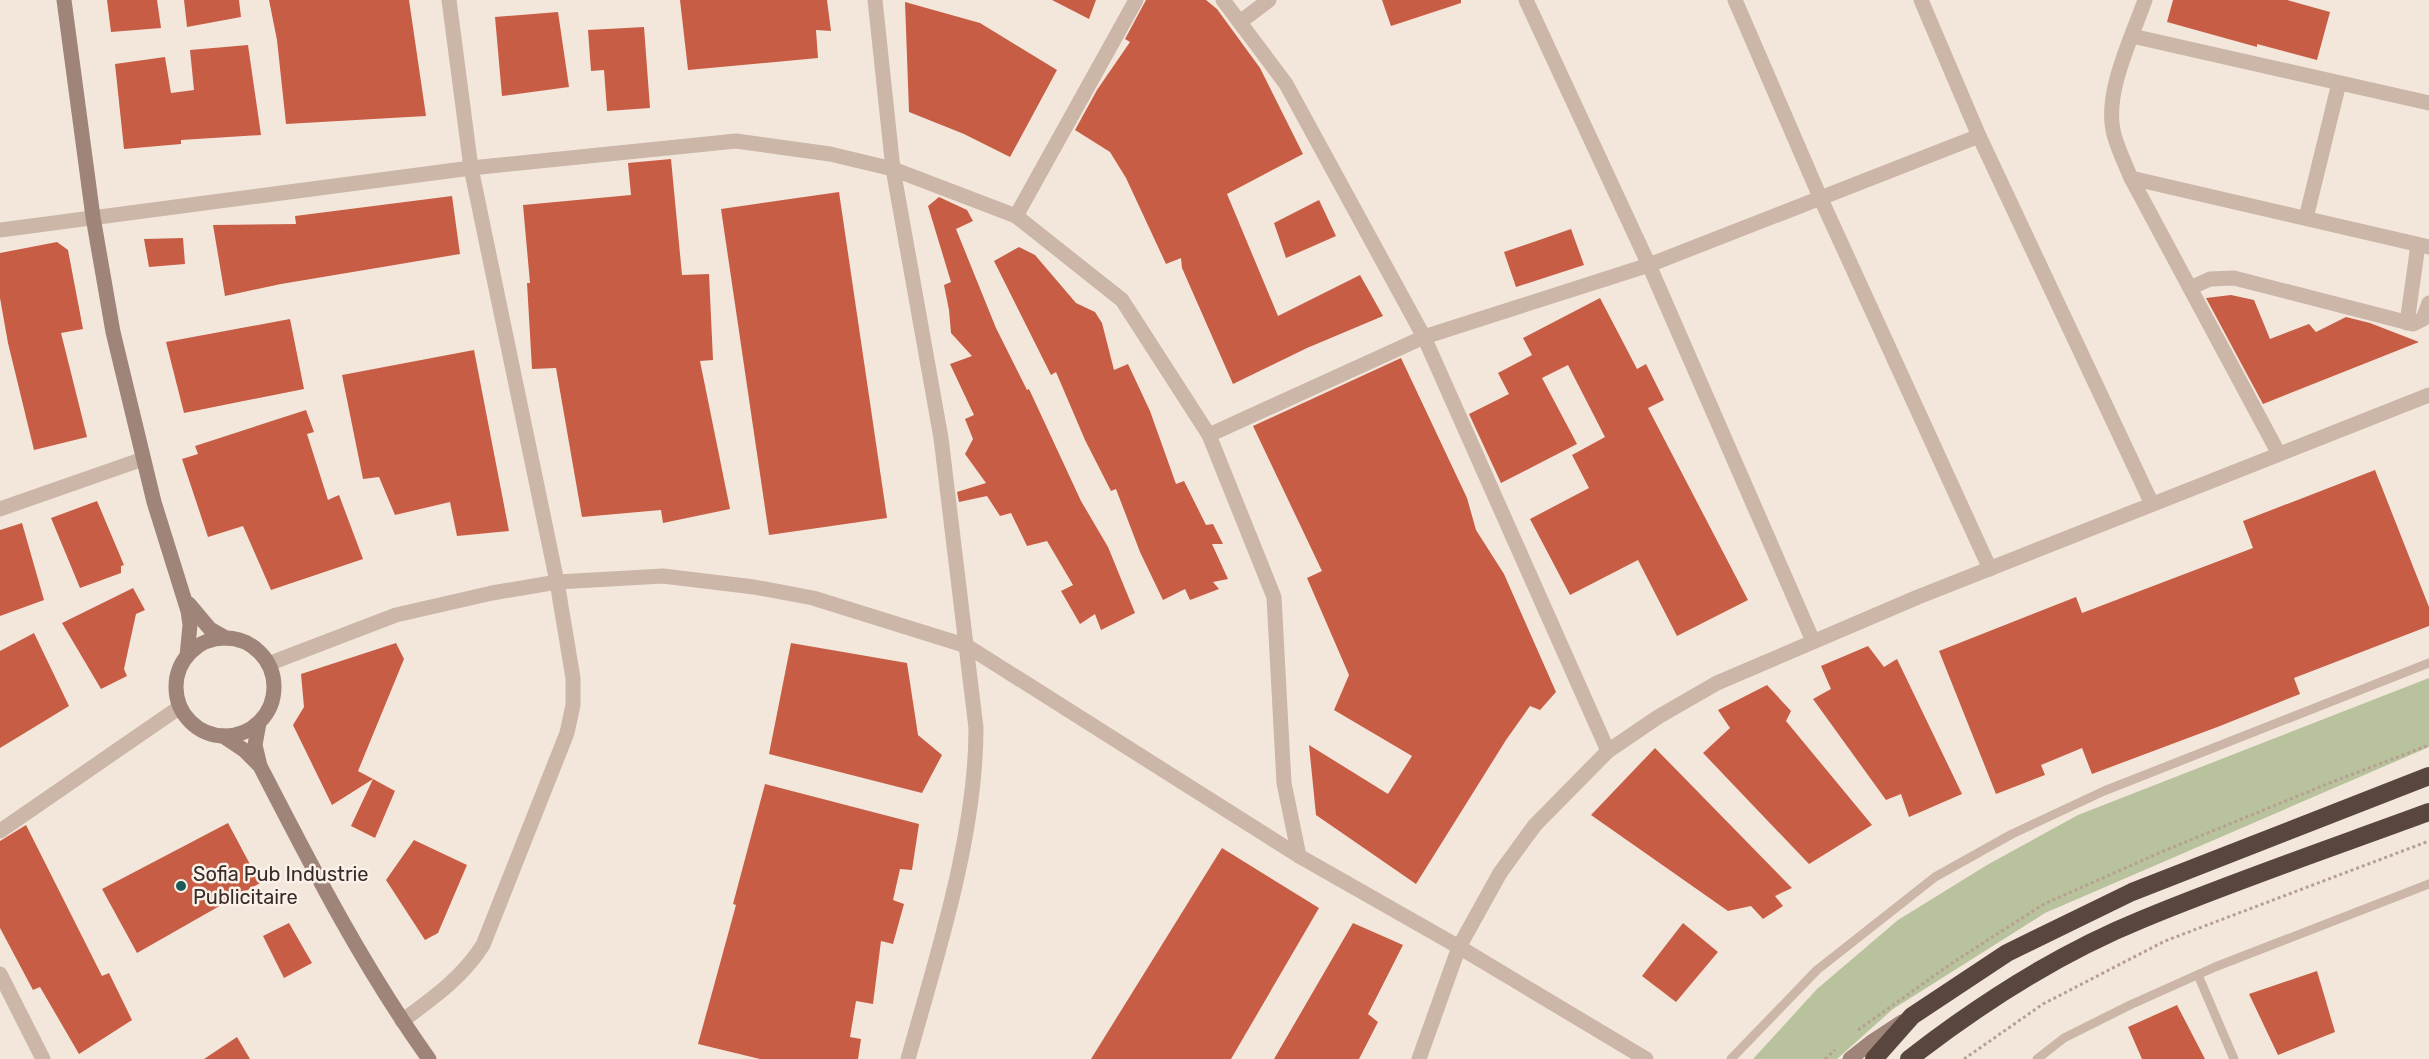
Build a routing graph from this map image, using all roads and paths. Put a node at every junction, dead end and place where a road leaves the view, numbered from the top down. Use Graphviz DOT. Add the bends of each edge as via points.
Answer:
graph roads {
  1 [pos="64,0"];
  2 [pos="448,0"];
  3 [pos="875,0"];
  4 [pos="1136,0"];
  5 [pos="1222,0"];
  6 [pos="1269,0"];
  7 [pos="1526,0"];
  8 [pos="1735,0"];
  9 [pos="1921,0"];
  10 [pos="2145,0"];
  11 [pos="1240,22"];
  12 [pos="2132,36"];
  13 [pos="2339,82"];
  14 [pos="2429,103"];
  15 [pos="1979,136"];
  16 [pos="471,168"];
  17 [pos="893,169"];
  18 [pos="2131,178"];
  19 [pos="1820,197"];
  20 [pos="1016,216"];
  21 [pos="93,217"];
  22 [pos="2306,219"];
  23 [pos="0,230"];
  24 [pos="2426,244"];
  25 [pos="1648,265"];
  26 [pos="2190,288"];
  27 [pos="2429,303"];
  28 [pos="2407,323"];
  29 [pos="1424,337"];
  30 [pos="2429,395"];
  31 [pos="1209,435"];
  32 [pos="2279,453"];
  33 [pos="143,459"];
  34 [pos="2152,504"];
  35 [pos="0,509"];
  36 [pos="1990,569"];
  37 [pos="557,582"];
  38 [pos="184,596"];
  39 [pos="226,638"];
  40 [pos="1814,641"];
  41 [pos="967,646"];
  42 [pos="187,656"];
  43 [pos="268,663"];
  44 [pos="2429,663"];
  45 [pos="180,707"];
  46 [pos="259,723"];
  47 [pos="223,736"];
  48 [pos="1608,751"];
  49 [pos="260,766"];
  50 [pos="2429,776"];
  51 [pos="2429,812"];
  52 [pos="0,831"];
  53 [pos="2429,841"];
  54 [pos="1299,856"];
  55 [pos="2429,884"];
  56 [pos="1459,947"];
  57 [pos="0,974"];
  58 [pos="2198,975"];
  59 [pos="1912,1016"];
  60 [pos="402,1021"];
  61 [pos="1934,1040"];
  62 [pos="44,1059"];
  63 [pos="429,1059"];
  64 [pos="908,1059"];
  65 [pos="1419,1059"];
  66 [pos="1646,1059"];
  67 [pos="1731,1059"];
  68 [pos="1850,1059"];
  69 [pos="1874,1059"];
  70 [pos="1910,1059"];
  71 [pos="1919,1059"];
  72 [pos="1964,1059"];
  73 [pos="2037,1059"];
  74 [pos="2234,1059"];
  1 -- 21 [label="street"];
  2 -- 16 [label="street"];
  3 -- 17 [label="street"];
  4 -- 20 [label="street"];
  5 -- 11 [label="street"];
  6 -- 11 [label="street"];
  7 -- 25 [label="street"];
  8 -- 19 [label="street"];
  9 -- 15 [label="street"];
  10 -- 12 [label="street"];
  11 -- 29 [label="street" via="1286,84"];
  12 -- 13 [label="street"];
  12 -- 18 [label="street" via="2111,106 2113,130"];
  13 -- 14 [label="street"];
  13 -- 22 [label="street"];
  15 -- 19 [label="street"];
  15 -- 34 [label="street"];
  16 -- 17 [label="street" via="736,141 830,154"];
  16 -- 21 [label="street"];
  16 -- 37 [label="street"];
  17 -- 20 [label="street"];
  17 -- 41 [label="street" via="941,438"];
  18 -- 22 [label="street"];
  18 -- 26 [label="street"];
  19 -- 25 [label="street"];
  19 -- 36 [label="street"];
  20 -- 31 [label="street" via="1122,300"];
  21 -- 23 [label="street"];
  21 -- 33 [label="street" via="112,332"];
  22 -- 24 [label="street"];
  24 -- 28 [label="street"];
  25 -- 29 [label="street"];
  25 -- 40 [label="street"];
  26 -- 28 [label="street" via="2210,279 2234,278"];
  26 -- 32 [label="street"];
  27 -- 28 [label="street" via="2423,319"];
  29 -- 31 [label="street"];
  29 -- 48 [label="street"];
  30 -- 32 [label="street"];
  31 -- 54 [label="street" via="1274,597 1284,783"];
  32 -- 34 [label="street"];
  33 -- 35 [label="street"];
  33 -- 38 [label="street"];
  34 -- 36 [label="street"];
  36 -- 40 [label="street"];
  37 -- 41 [label="street" via="663,576 754,587 824,601"];
  37 -- 43 [label="street" via="396,615"];
  37 -- 60 [label="street" via="573,678 567,733 483,945 452,984"];
  38 -- 39 [label="street" via="210,629"];
  38 -- 42 [label="street" via="190,626"];
  39 -- 42 [label="street" via="205,642"];
  39 -- 43 [label="street" via="251,645"];
  40 -- 48 [label="street" via="1717,683"];
  41 -- 54 [label="street"];
  41 -- 64 [label="street" via="976,728 976,766 969,815 946,920"];
  42 -- 45 [label="street" via="176,680"];
  43 -- 46 [label="street" via="274,695"];
  44 -- 67 [label="lane" via="2104,791 2012,834 1935,877 1817,970"];
  45 -- 47 [label="street" via="197,728"];
  45 -- 52 [label="street"];
  46 -- 47 [label="street" via="242,733"];
  46 -- 49 [label="street" via="255,745"];
  47 -- 49 [label="street"];
  48 -- 56 [label="street" via="1535,825 1500,873"];
  49 -- 60 [label="street" via="335,911"];
  50 -- 59 [label="highway" via="2132,892 2007,953"];
  51 -- 61 [label="highway" via="2142,919 2016,984"];
  53 -- 72 [label="path" via="2165,941 2043,1004"];
  54 -- 56 [label="street"];
  55 -- 58 [label="lane"];
  56 -- 65 [label="street"];
  56 -- 66 [label="street"];
  57 -- 62 [label="street"];
  58 -- 73 [label="lane" via="2064,1038"];
  58 -- 74 [label="lane"];
  59 -- 68 [label="street"];
  59 -- 69 [label="highway"];
  60 -- 63 [label="street"];
  61 -- 70 [label="highway"];
  61 -- 71 [label="street"];
}
